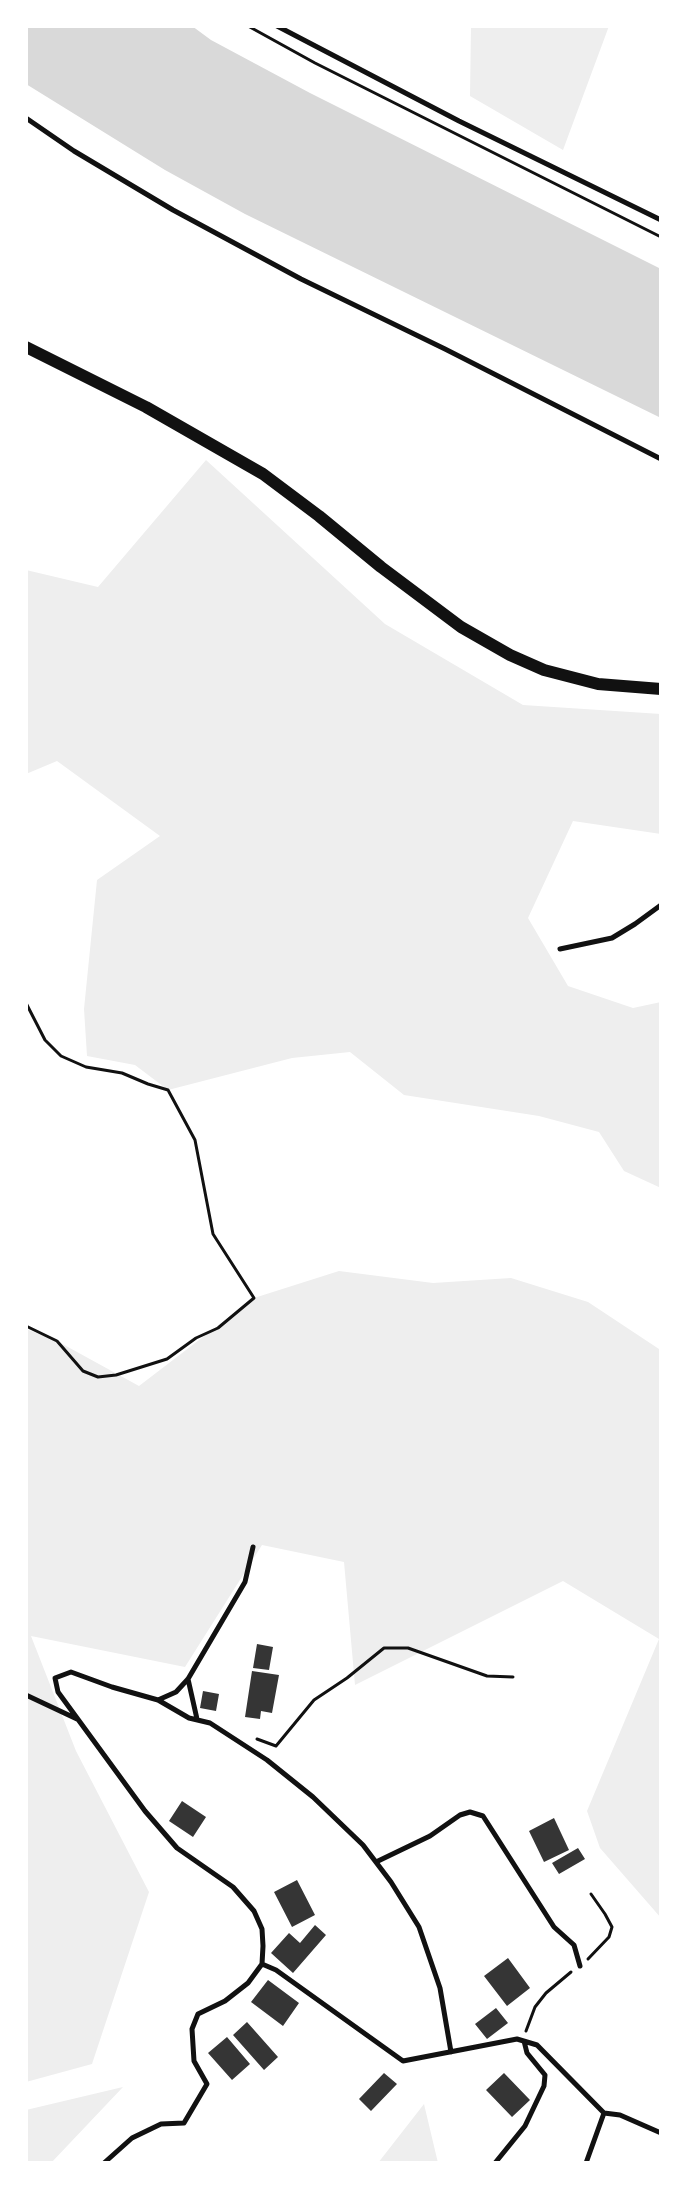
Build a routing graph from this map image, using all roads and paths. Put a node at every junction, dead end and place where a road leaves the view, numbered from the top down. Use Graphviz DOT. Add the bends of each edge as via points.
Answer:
graph roads {
  1 [pos="248,26"];
  2 [pos="277,26"];
  3 [pos="26,118"];
  4 [pos="661,220"];
  5 [pos="661,237"];
  6 [pos="26,347"];
  7 [pos="661,459"];
  8 [pos="661,689"];
  9 [pos="661,905"];
  10 [pos="560,949"];
  11 [pos="26,1003"];
  12 [pos="26,1326"];
  13 [pos="253,1547"];
  14 [pos="513,1677"];
  15 [pos="188,1679"];
  16 [pos="26,1696"];
  17 [pos="158,1700"];
  18 [pos="80,1720"];
  19 [pos="197,1720"];
  20 [pos="254,1738"];
  21 [pos="376,1862"];
  22 [pos="262,1964"];
  23 [pos="580,1966"];
  24 [pos="524,2041"];
  25 [pos="451,2052"];
  26 [pos="604,2113"];
  27 [pos="661,2133"];
  28 [pos="104,2163"];
  29 [pos="495,2163"];
  30 [pos="586,2163"];
  1 -- 5 [label="path"];
  2 -- 4 [label="street" via="459,121"];
  3 -- 7 [label="street" via="74,152 157,201 292,274"];
  6 -- 8 [label="main road" via="146,407 263,474 461,627 510,656 544,670 598,684"];
  9 -- 10 [label="street" via="612,938"];
  11 -- 12 [label="path" via="45,1040 62,1056 86,1067 122,1073 168,1090 195,1140 214,1234 254,1298 218,1328 196,1338 168,1359 116,1375 98,1377 84,1371 57,1340"];
  13 -- 15 [label="street" via="245,1582"];
  14 -- 20 [label="path" via="486,1676 408,1648 384,1648 314,1700 276,1746"];
  15 -- 17 [label="street" via="176,1692"];
  15 -- 19 [label="street"];
  16 -- 18 [label="street"];
  17 -- 18 [label="street" via="71,1672 55,1678 58,1692"];
  17 -- 19 [label="street"];
  18 -- 22 [label="street" via="145,1811 176,1848 234,1886 254,1911 262,1929"];
  19 -- 21 [label="street" via="210,1723 267,1760 313,1797"];
  21 -- 23 [label="street" via="430,1836 460,1815 470,1812 483,1816 554,1927 574,1945"];
  21 -- 25 [label="street" via="419,1927 440,1988"];
  22 -- 25 [label="street" via="276,1970 402,2061"];
  22 -- 28 [label="street" via="248,1982 225,2001 198,2014 192,2029 194,2061 207,2084 184,2123 161,2124 132,2138"];
  24 -- 25 [label="street" via="517,2039"];
  24 -- 26 [label="street" via="537,2045"];
  24 -- 29 [label="street" via="528,2053 545,2075 544,2086 525,2126"];
  26 -- 27 [label="street" via="620,2115"];
  26 -- 30 [label="street"];
}
